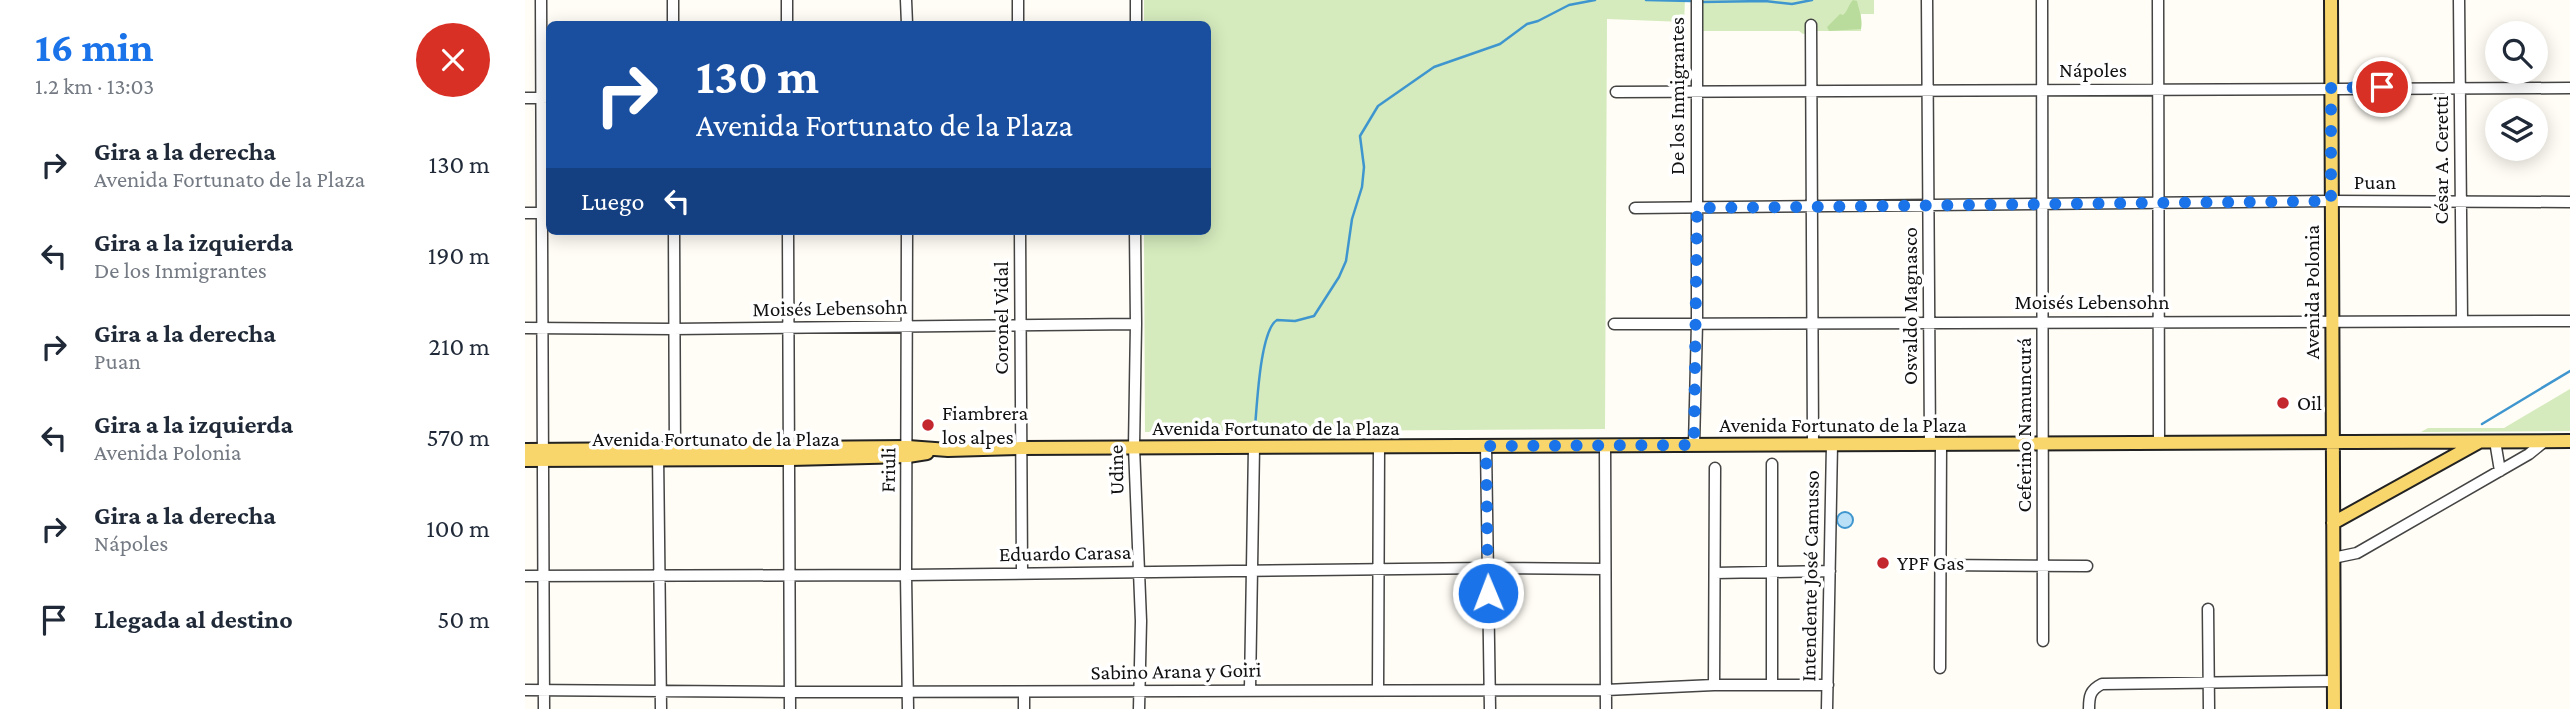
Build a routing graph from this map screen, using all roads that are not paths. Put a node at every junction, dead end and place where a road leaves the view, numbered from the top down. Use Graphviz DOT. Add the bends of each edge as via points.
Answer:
graph roads {
  1 [pos="541,0"];
  2 [pos="673,0"];
  3 [pos="787,0"];
  4 [pos="907,0"];
  5 [pos="1018,0"];
  6 [pos="1136,0"];
  7 [pos="1697,0"];
  8 [pos="1927,0"];
  9 [pos="2042,0"];
  10 [pos="2158,0"];
  11 [pos="2331,0"];
  12 [pos="2459,0"];
  13 [pos="673,21"];
  14 [pos="787,21"];
  15 [pos="907,21"];
  16 [pos="1018,21"];
  17 [pos="1136,21"];
  18 [pos="1811,25"];
  19 [pos="2460,87"];
  20 [pos="2331,88"];
  21 [pos="2570,88"];
  22 [pos="2158,89"];
  23 [pos="1928,90"];
  24 [pos="2042,90"];
  25 [pos="1812,91"];
  26 [pos="1616,92"];
  27 [pos="1697,92"];
  28 [pos="545,97"];
  29 [pos="525,98"];
  30 [pos="2331,201"];
  31 [pos="2461,201"];
  32 [pos="2570,202"];
  33 [pos="2159,204"];
  34 [pos="1928,205"];
  35 [pos="2043,206"];
  36 [pos="1812,207"];
  37 [pos="1635,208"];
  38 [pos="1697,208"];
  39 [pos="525,213"];
  40 [pos="546,213"];
  41 [pos="674,235"];
  42 [pos="788,235"];
  43 [pos="907,235"];
  44 [pos="1020,235"];
  45 [pos="1135,235"];
  46 [pos="2332,320"];
  47 [pos="2462,320"];
  48 [pos="2159,321"];
  49 [pos="2570,321"];
  50 [pos="1929,322"];
  51 [pos="2043,322"];
  52 [pos="1697,323"];
  53 [pos="1814,323"];
  54 [pos="1136,324"];
  55 [pos="1614,324"];
  56 [pos="1020,325"];
  57 [pos="907,326"];
  58 [pos="525,328"];
  59 [pos="542,328"];
  60 [pos="790,328"];
  61 [pos="673,329"];
  62 [pos="2480,441"];
  63 [pos="2495,441"];
  64 [pos="2545,441"];
  65 [pos="2570,441"];
  66 [pos="2159,442"];
  67 [pos="2332,442"];
  68 [pos="1935,443"];
  69 [pos="2044,443"];
  70 [pos="1813,444"];
  71 [pos="1832,444"];
  72 [pos="1605,445"];
  73 [pos="1694,445"];
  74 [pos="1486,446"];
  75 [pos="1134,447"];
  76 [pos="1254,447"];
  77 [pos="1379,447"];
  78 [pos="1021,448"];
  79 [pos="525,450"];
  80 [pos="908,452"];
  81 [pos="658,454"];
  82 [pos="675,454"];
  83 [pos="791,454"];
  84 [pos="543,455"];
  85 [pos="525,460"];
  86 [pos="1772,464"];
  87 [pos="1715,468"];
  88 [pos="2500,471"];
  89 [pos="2333,523"];
  90 [pos="2333,558"];
  91 [pos="1939,565"];
  92 [pos="2087,565"];
  93 [pos="2043,567"];
  94 [pos="1488,568"];
  95 [pos="1378,569"];
  96 [pos="1605,569"];
  97 [pos="1253,570"];
  98 [pos="1138,571"];
  99 [pos="1830,571"];
  100 [pos="1022,572"];
  101 [pos="1773,572"];
  102 [pos="1715,573"];
  103 [pos="790,574"];
  104 [pos="661,575"];
  105 [pos="906,575"];
  106 [pos="525,576"];
  107 [pos="544,576"];
  108 [pos="2208,609"];
  109 [pos="2043,641"];
  110 [pos="1940,668"];
  111 [pos="2334,681"];
  112 [pos="2208,683"];
  113 [pos="1714,685"];
  114 [pos="1772,685"];
  115 [pos="1828,685"];
  116 [pos="544,689"];
  117 [pos="1250,689"];
  118 [pos="525,690"];
  119 [pos="1378,690"];
  120 [pos="1490,690"];
  121 [pos="1607,690"];
  122 [pos="1024,691"];
  123 [pos="1140,691"];
  124 [pos="661,692"];
  125 [pos="790,692"];
  126 [pos="908,692"];
  127 [pos="544,709"];
  128 [pos="661,709"];
  129 [pos="790,709"];
  130 [pos="908,709"];
  131 [pos="1024,709"];
  132 [pos="1139,709"];
  133 [pos="1490,709"];
  134 [pos="1606,709"];
  135 [pos="1827,709"];
  136 [pos="2089,709"];
  137 [pos="2209,709"];
  138 [pos="2334,709"];
  1 -- 28 [label="street"];
  2 -- 13 [label="street"];
  3 -- 14 [label="street"];
  4 -- 15 [label="street"];
  5 -- 16 [label="street"];
  6 -- 17 [label="street"];
  7 -- 27 [label="street, De los Inmigrantes"];
  8 -- 23 [label="street, Osvaldo Magnasco"];
  9 -- 24 [label="street, Ceferino Namuncurá"];
  10 -- 22 [label="street"];
  11 -- 20 [label="main road, Avenida Polonia"];
  12 -- 19 [label="street, César A. Ceretti"];
  18 -- 25 [label="street, Intendente José Camusso"];
  19 -- 20 [label="street, Nápoles"];
  19 -- 21 [label="street, Nápoles"];
  19 -- 31 [label="street, César A. Ceretti"];
  20 -- 22 [label="street, Nápoles"];
  20 -- 30 [label="main road, Avenida Polonia"];
  22 -- 24 [label="street, Nápoles"];
  22 -- 33 [label="street"];
  23 -- 24 [label="street, Nápoles"];
  23 -- 25 [label="street, Nápoles"];
  23 -- 34 [label="street, Osvaldo Magnasco"];
  24 -- 35 [label="street, Ceferino Namuncurá"];
  25 -- 27 [label="street, Nápoles"];
  25 -- 36 [label="street, Intendente José Camusso"];
  26 -- 27 [label="street, Nápoles"];
  27 -- 38 [label="street, De los Inmigrantes"];
  28 -- 29 [label="street"];
  28 -- 40 [label="street"];
  30 -- 31 [label="street, Puan"];
  30 -- 33 [label="street, Puan"];
  30 -- 46 [label="main road, Avenida Polonia"];
  31 -- 32 [label="street, Puan"];
  31 -- 47 [label="street, César A. Ceretti"];
  33 -- 35 [label="street, Puan"];
  33 -- 48 [label="street"];
  34 -- 35 [label="street, Puan"];
  34 -- 36 [label="street, Puan"];
  34 -- 50 [label="street, Osvaldo Magnasco"];
  35 -- 51 [label="street, Ceferino Namuncurá"];
  36 -- 38 [label="street, Puan"];
  36 -- 53 [label="street, Intendente José Camusso"];
  37 -- 38 [label="street, Puan"];
  38 -- 52 [label="street, De los Inmigrantes"];
  39 -- 40 [label="street"];
  40 -- 59 [label="street"];
  41 -- 61 [label="street"];
  42 -- 60 [label="street"];
  43 -- 57 [label="street, Friuli"];
  44 -- 56 [label="street, Coronel Vidal"];
  45 -- 54 [label="street, Udine"];
  46 -- 47 [label="street, Moisés Lebensohn"];
  46 -- 48 [label="street, Moisés Lebensohn"];
  46 -- 67 [label="main road, Avenida Polonia"];
  47 -- 49 [label="street, Moisés Lebensohn"];
  48 -- 51 [label="street, Moisés Lebensohn"];
  48 -- 66 [label="street"];
  50 -- 51 [label="street, Moisés Lebensohn"];
  50 -- 53 [label="street, Moisés Lebensohn"];
  50 -- 68 [label="street, Osvaldo Magnasco"];
  51 -- 69 [label="street, Ceferino Namuncurá"];
  52 -- 53 [label="street, Moisés Lebensohn"];
  52 -- 55 [label="street, Moisés Lebensohn"];
  52 -- 73 [label="street, De los Inmigrantes"];
  53 -- 70 [label="street, Intendente José Camusso"];
  54 -- 56 [label="street, Moisés Lebensohn"];
  54 -- 75 [label="street, Udine"];
  56 -- 57 [label="street, Moisés Lebensohn"];
  56 -- 78 [label="street, Coronel Vidal"];
  57 -- 60 [label="street, Moisés Lebensohn"];
  57 -- 80 [label="street, Friuli"];
  58 -- 59 [label="street, Moisés Lebensohn"];
  59 -- 61 [label="street, Moisés Lebensohn"];
  59 -- 84 [label="street"];
  60 -- 61 [label="street, Moisés Lebensohn"];
  60 -- 83 [label="street"];
  61 -- 82 [label="street"];
  62 -- 63 [label="main road, Avenida Fortunato de la Plaza"];
  62 -- 67 [label="main road, Avenida Fortunato de la Plaza"];
  62 -- 89 [label="main road"];
  63 -- 64 [label="main road, Avenida Fortunato de la Plaza"];
  63 -- 88 [label="street"];
  64 -- 65 [label="main road, Avenida Fortunato de la Plaza"];
  64 -- 88 [label="street"];
  66 -- 67 [label="main road, Avenida Fortunato de la Plaza"];
  66 -- 69 [label="main road, Avenida Fortunato de la Plaza"];
  67 -- 89 [label="main road, Avenida Polonia"];
  68 -- 69 [label="main road, Avenida Fortunato de la Plaza"];
  68 -- 71 [label="main road, Avenida Fortunato de la Plaza"];
  68 -- 91 [label="street, Osvaldo Magnasco"];
  69 -- 93 [label="street, Ceferino Namuncurá"];
  70 -- 71 [label="main road, Avenida Fortunato de la Plaza"];
  70 -- 73 [label="main road, Avenida Fortunato de la Plaza"];
  71 -- 99 [label="street, Intendente José Camusso"];
  72 -- 73 [label="main road, Avenida Fortunato de la Plaza"];
  72 -- 74 [label="main road, Avenida Fortunato de la Plaza"];
  72 -- 96 [label="street"];
  74 -- 77 [label="main road, Avenida Fortunato de la Plaza"];
  74 -- 94 [label="street"];
  75 -- 76 [label="main road, Avenida Fortunato de la Plaza"];
  75 -- 78 [label="main road, Avenida Fortunato de la Plaza"];
  75 -- 98 [label="street, Udine"];
  76 -- 77 [label="main road, Avenida Fortunato de la Plaza"];
  76 -- 97 [label="street"];
  77 -- 95 [label="street"];
  78 -- 80 [label="main road, Avenida Fortunato de la Plaza"];
  78 -- 100 [label="street, Coronel Vidal"];
  79 -- 84 [label="main road, Avenida Fortunato de la Plaza"];
  80 -- 83 [label="main road, Avenida Fortunato de la Plaza"];
  80 -- 105 [label="street, Friuli"];
  81 -- 82 [label="main road, Avenida Fortunato de la Plaza"];
  81 -- 84 [label="main road, Avenida Fortunato de la Plaza"];
  81 -- 104 [label="street"];
  82 -- 83 [label="main road, Avenida Fortunato de la Plaza"];
  83 -- 103 [label="street"];
  84 -- 85 [label="main road, Avenida Fortunato de la Plaza"];
  84 -- 107 [label="street"];
  86 -- 101 [label="street"];
  87 -- 102 [label="street"];
  88 -- 90 [label="street" via="2357,553"];
  89 -- 90 [label="main road, Avenida Polonia"];
  90 -- 111 [label="main road, Avenida Polonia"];
  91 -- 93 [label="street"];
  91 -- 110 [label="street, Osvaldo Magnasco"];
  92 -- 93 [label="street"];
  93 -- 109 [label="street, Ceferino Namuncurá"];
  94 -- 95 [label="street, Eduardo Carasa"];
  94 -- 96 [label="street, Eduardo Carasa"];
  94 -- 120 [label="street"];
  95 -- 97 [label="street, Eduardo Carasa"];
  95 -- 119 [label="street"];
  96 -- 121 [label="street"];
  97 -- 98 [label="street, Eduardo Carasa"];
  97 -- 117 [label="street"];
  98 -- 100 [label="street, Eduardo Carasa"];
  98 -- 123 [label="street, Udine"];
  99 -- 101 [label="street"];
  99 -- 115 [label="street, Intendente José Camusso"];
  100 -- 105 [label="street, Eduardo Carasa"];
  101 -- 102 [label="street"];
  101 -- 114 [label="street"];
  102 -- 113 [label="street"];
  103 -- 104 [label="street, Eduardo Carasa"];
  103 -- 105 [label="street, Eduardo Carasa"];
  103 -- 125 [label="street"];
  104 -- 107 [label="street, Eduardo Carasa"];
  104 -- 124 [label="street"];
  105 -- 126 [label="street, Friuli"];
  106 -- 107 [label="street, Eduardo Carasa"];
  107 -- 116 [label="street"];
  108 -- 112 [label="street"];
  111 -- 112 [label="street"];
  111 -- 138 [label="main road, Avenida Polonia"];
  112 -- 136 [label="street" via="2102,684 2089,695"];
  112 -- 137 [label="street"];
  113 -- 114 [label="street, Sabino Arana y Goiri"];
  113 -- 121 [label="street, Sabino Arana y Goiri"];
  114 -- 115 [label="street, Sabino Arana y Goiri"];
  115 -- 135 [label="street, Intendente José Camusso"];
  116 -- 118 [label="street, Sabino Arana y Goiri"];
  116 -- 124 [label="street, Sabino Arana y Goiri"];
  116 -- 127 [label="street"];
  117 -- 119 [label="street, Sabino Arana y Goiri"];
  117 -- 123 [label="street, Sabino Arana y Goiri"];
  119 -- 120 [label="street, Sabino Arana y Goiri"];
  120 -- 121 [label="street, Sabino Arana y Goiri"];
  120 -- 133 [label="street"];
  121 -- 134 [label="street"];
  122 -- 123 [label="street, Sabino Arana y Goiri"];
  122 -- 126 [label="street, Sabino Arana y Goiri"];
  122 -- 131 [label="street"];
  123 -- 132 [label="street, Udine"];
  124 -- 125 [label="street, Sabino Arana y Goiri"];
  124 -- 128 [label="street"];
  125 -- 126 [label="street, Sabino Arana y Goiri"];
  125 -- 129 [label="street"];
  126 -- 130 [label="street, Friuli"];
}
